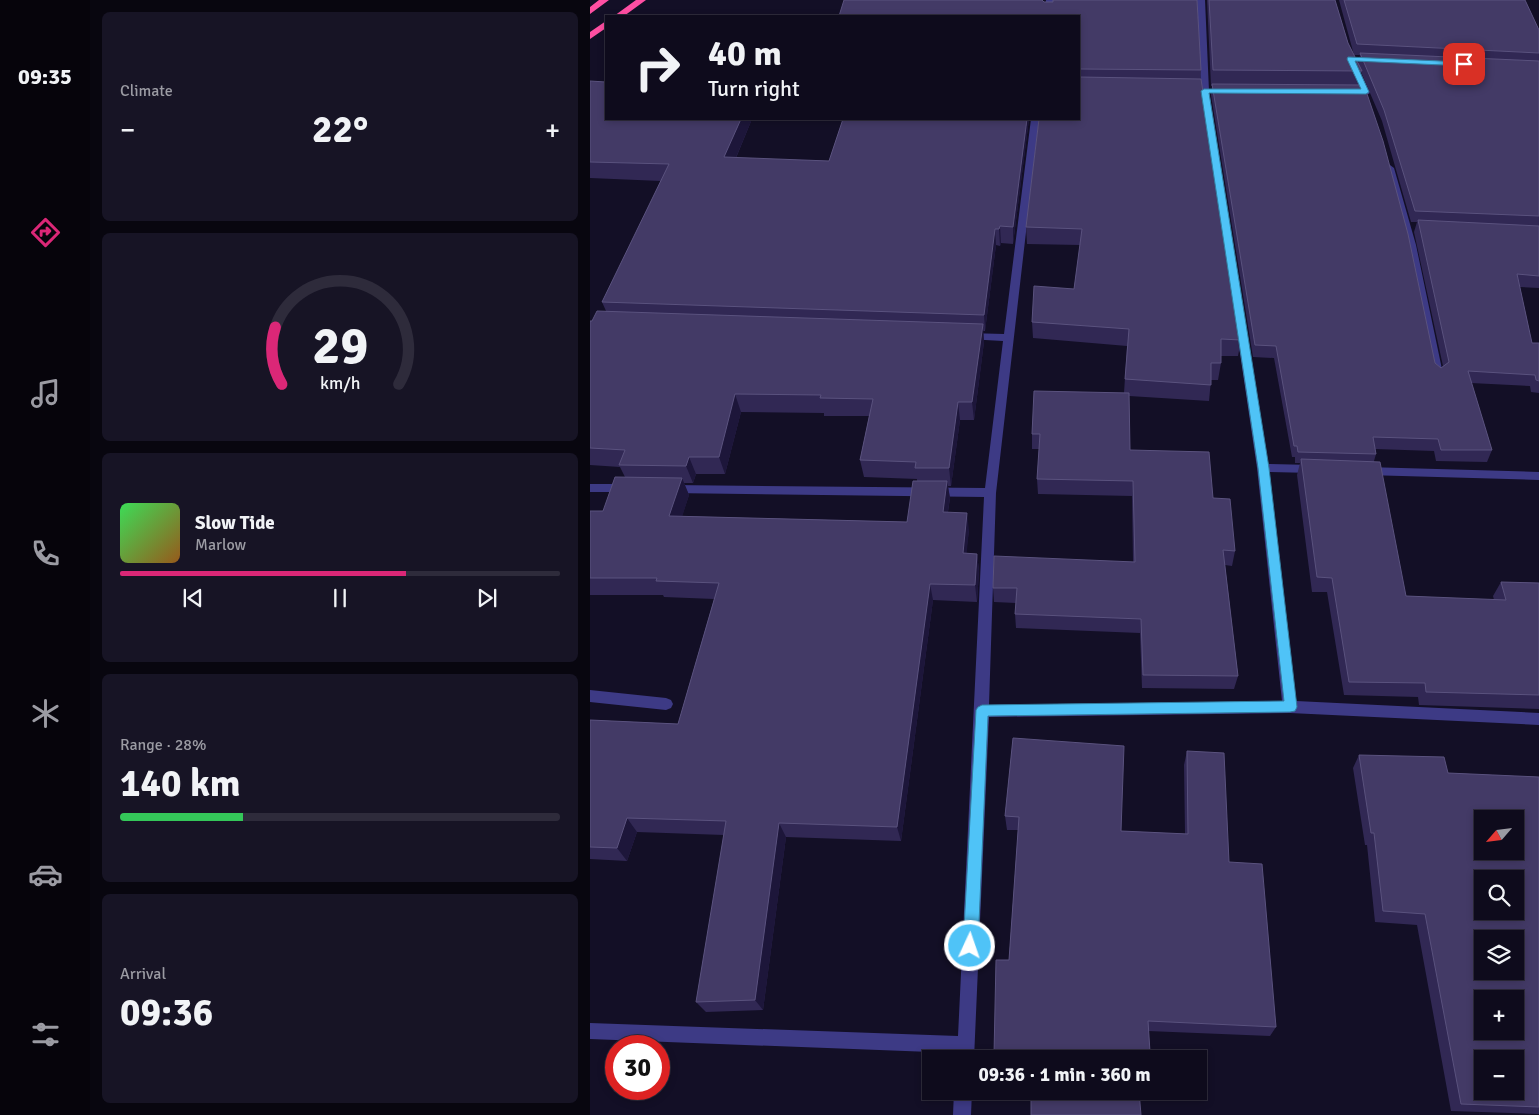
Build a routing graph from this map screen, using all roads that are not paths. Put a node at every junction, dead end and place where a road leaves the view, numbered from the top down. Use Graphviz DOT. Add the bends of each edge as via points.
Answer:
graph roads {
  1 [pos="605,0"];
  2 [pos="642,0"];
  3 [pos="1050,0"];
  4 [pos="1201,0"];
  5 [pos="590,11"];
  6 [pos="620,15"];
  7 [pos="1048,15"];
  8 [pos="605,25"];
  9 [pos="590,36"];
  10 [pos="1360,60"];
  11 [pos="1347,92"];
  12 [pos="1035,120"];
  13 [pos="1388,162"];
  14 [pos="959,336"];
  15 [pos="1008,338"];
  16 [pos="1438,374"];
  17 [pos="1263,468"];
  18 [pos="1322,470"];
  19 [pos="1352,470"];
  20 [pos="1539,476"];
  21 [pos="590,488"];
  22 [pos="640,488"];
  23 [pos="660,489"];
  24 [pos="990,494"];
  25 [pos="590,696"];
  26 [pos="666,704"];
  27 [pos="1290,707"];
  28 [pos="982,710"];
  29 [pos="1539,719"];
  30 [pos="590,1031"];
  31 [pos="929,1050"];
  32 [pos="965,1050"];
  33 [pos="963,1100"];
  34 [pos="962,1115"];
  1 -- 5 [label="highway"];
  2 -- 6 [label="highway"];
  3 -- 7 [label="street"];
  4 -- 17 [label="street" via="1204,91"];
  8 -- 9 [label="highway"];
  10 -- 11 [label="street" via="1350,59 1367,96"];
  12 -- 15 [label="street"];
  13 -- 16 [label="street" via="1411,227"];
  14 -- 15 [label="street"];
  15 -- 24 [label="street"];
  17 -- 18 [label="street"];
  17 -- 27 [label="street"];
  19 -- 20 [label="street"];
  21 -- 22 [label="street"];
  23 -- 24 [label="street"];
  24 -- 28 [label="street"];
  25 -- 26 [label="street"];
  27 -- 28 [label="street"];
  27 -- 29 [label="street"];
  28 -- 32 [label="street"];
  30 -- 31 [label="street"];
  33 -- 34 [label="street"];
}
